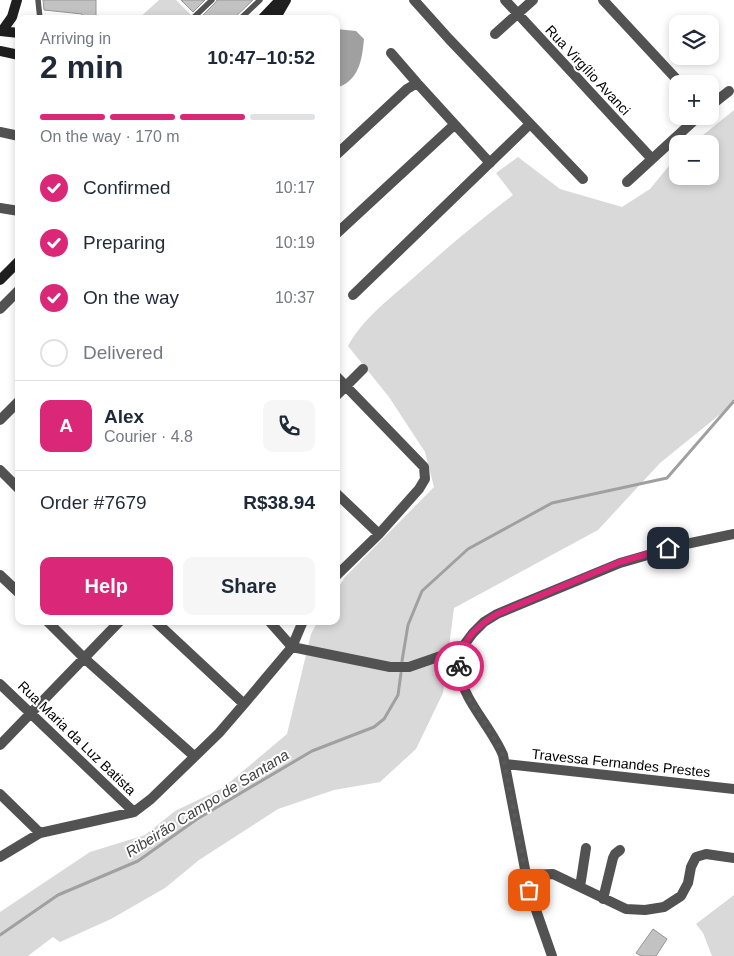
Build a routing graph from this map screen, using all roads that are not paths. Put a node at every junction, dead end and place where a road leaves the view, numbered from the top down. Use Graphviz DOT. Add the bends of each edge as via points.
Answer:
graph roads {
  1 [pos="16,0"];
  2 [pos="38,0"];
  3 [pos="212,0"];
  4 [pos="260,0"];
  5 [pos="280,0"];
  6 [pos="286,0"];
  7 [pos="414,0"];
  8 [pos="505,0"];
  9 [pos="533,0"];
  10 [pos="603,0"];
  11 [pos="518,14"];
  12 [pos="40,15"];
  13 [pos="196,15"];
  14 [pos="244,15"];
  15 [pos="266,15"];
  16 [pos="277,15"];
  17 [pos="1,31"];
  18 [pos="15,33"];
  19 [pos="495,34"];
  20 [pos="0,51"];
  21 [pos="391,53"];
  22 [pos="15,54"];
  23 [pos="673,75"];
  24 [pos="417,82"];
  25 [pos="729,90"];
  26 [pos="719,98"];
  27 [pos="530,124"];
  28 [pos="454,125"];
  29 [pos="689,125"];
  30 [pos="0,132"];
  31 [pos="15,135"];
  32 [pos="340,151"];
  33 [pos="652,159"];
  34 [pos="490,162"];
  35 [pos="583,180"];
  36 [pos="627,182"];
  37 [pos="0,208"];
  38 [pos="15,210"];
  39 [pos="340,230"];
  40 [pos="15,265"];
  41 [pos="15,274"];
  42 [pos="0,281"];
  43 [pos="15,294"];
  44 [pos="352,295"];
  45 [pos="0,310"];
  46 [pos="362,369"];
  47 [pos="340,380"];
  48 [pos="346,386"];
  49 [pos="340,392"];
  50 [pos="15,405"];
  51 [pos="0,420"];
  52 [pos="0,470"];
  53 [pos="15,485"];
  54 [pos="340,499"];
  55 [pos="379,534"];
  56 [pos="734,534"];
  57 [pos="340,572"];
  58 [pos="0,574"];
  59 [pos="15,589"];
  60 [pos="51,625"];
  61 [pos="116,625"];
  62 [pos="159,625"];
  63 [pos="272,625"];
  64 [pos="301,625"];
  65 [pos="292,648"];
  66 [pos="461,649"];
  67 [pos="84,658"];
  68 [pos="0,684"];
  69 [pos="244,704"];
  70 [pos="31,713"];
  71 [pos="0,745"];
  72 [pos="194,756"];
  73 [pos="506,764"];
  74 [pos="734,789"];
  75 [pos="0,794"];
  76 [pos="134,812"];
  77 [pos="40,833"];
  78 [pos="586,848"];
  79 [pos="620,850"];
  80 [pos="0,857"];
  81 [pos="734,858"];
  82 [pos="526,875"];
  83 [pos="580,887"];
  84 [pos="603,899"];
  85 [pos="552,956"];
  1 -- 17 [label="main road" via="12,17"];
  2 -- 12 [label="lane"];
  3 -- 13 [label="lane"];
  4 -- 14 [label="lane"];
  5 -- 15 [label="main road"];
  6 -- 16 [label="main road"];
  7 -- 27 [label="street"];
  8 -- 11 [label="street, Rua Virgílio Avanci"];
  9 -- 11 [label="street"];
  10 -- 23 [label="street"];
  11 -- 19 [label="street"];
  11 -- 33 [label="street, Rua Virgílio Avanci"];
  17 -- 18 [label="main road"];
  20 -- 22 [label="main road"];
  21 -- 24 [label="street"];
  24 -- 28 [label="street"];
  24 -- 32 [label="street"];
  25 -- 26 [label="street"];
  27 -- 34 [label="street"];
  27 -- 35 [label="street"];
  28 -- 34 [label="street"];
  28 -- 39 [label="street"];
  29 -- 33 [label="street"];
  30 -- 31 [label="street"];
  33 -- 36 [label="street"];
  34 -- 44 [label="street"];
  37 -- 38 [label="street"];
  40 -- 42 [label="main road"];
  41 -- 42 [label="main road"];
  43 -- 45 [label="street"];
  46 -- 48 [label="street"];
  47 -- 48 [label="street"];
  48 -- 49 [label="street"];
  48 -- 55 [label="street" via="424,467 425,479 419,489"];
  50 -- 51 [label="street"];
  52 -- 53 [label="street"];
  54 -- 55 [label="street"];
  55 -- 57 [label="street"];
  56 -- 66 [label="street" via="620,562 508,608 484,622"];
  58 -- 59 [label="street"];
  60 -- 67 [label="street"];
  61 -- 67 [label="street"];
  62 -- 69 [label="street"];
  63 -- 65 [label="street"];
  64 -- 65 [label="street"];
  65 -- 66 [label="street" via="398,668 424,663"];
  65 -- 69 [label="street"];
  66 -- 73 [label="street" via="461,681 495,737"];
  67 -- 70 [label="street"];
  67 -- 72 [label="street"];
  68 -- 70 [label="street, Rua Maria da Luz Batista"];
  69 -- 72 [label="street"];
  70 -- 71 [label="street"];
  70 -- 76 [label="street, Rua Maria da Luz Batista"];
  72 -- 76 [label="street" via="151,800"];
  73 -- 74 [label="street, Travessa Fernandes Prestes"];
  73 -- 82 [label="street"];
  75 -- 77 [label="street"];
  76 -- 77 [label="street"];
  77 -- 80 [label="street"];
  78 -- 83 [label="street"];
  79 -- 84 [label="street" via="613,858"];
  81 -- 84 [label="street" via="706,854 696,857 681,896 664,907 626,909"];
  82 -- 83 [label="street" via="553,874"];
  82 -- 85 [label="street"];
  83 -- 84 [label="street"];
}
